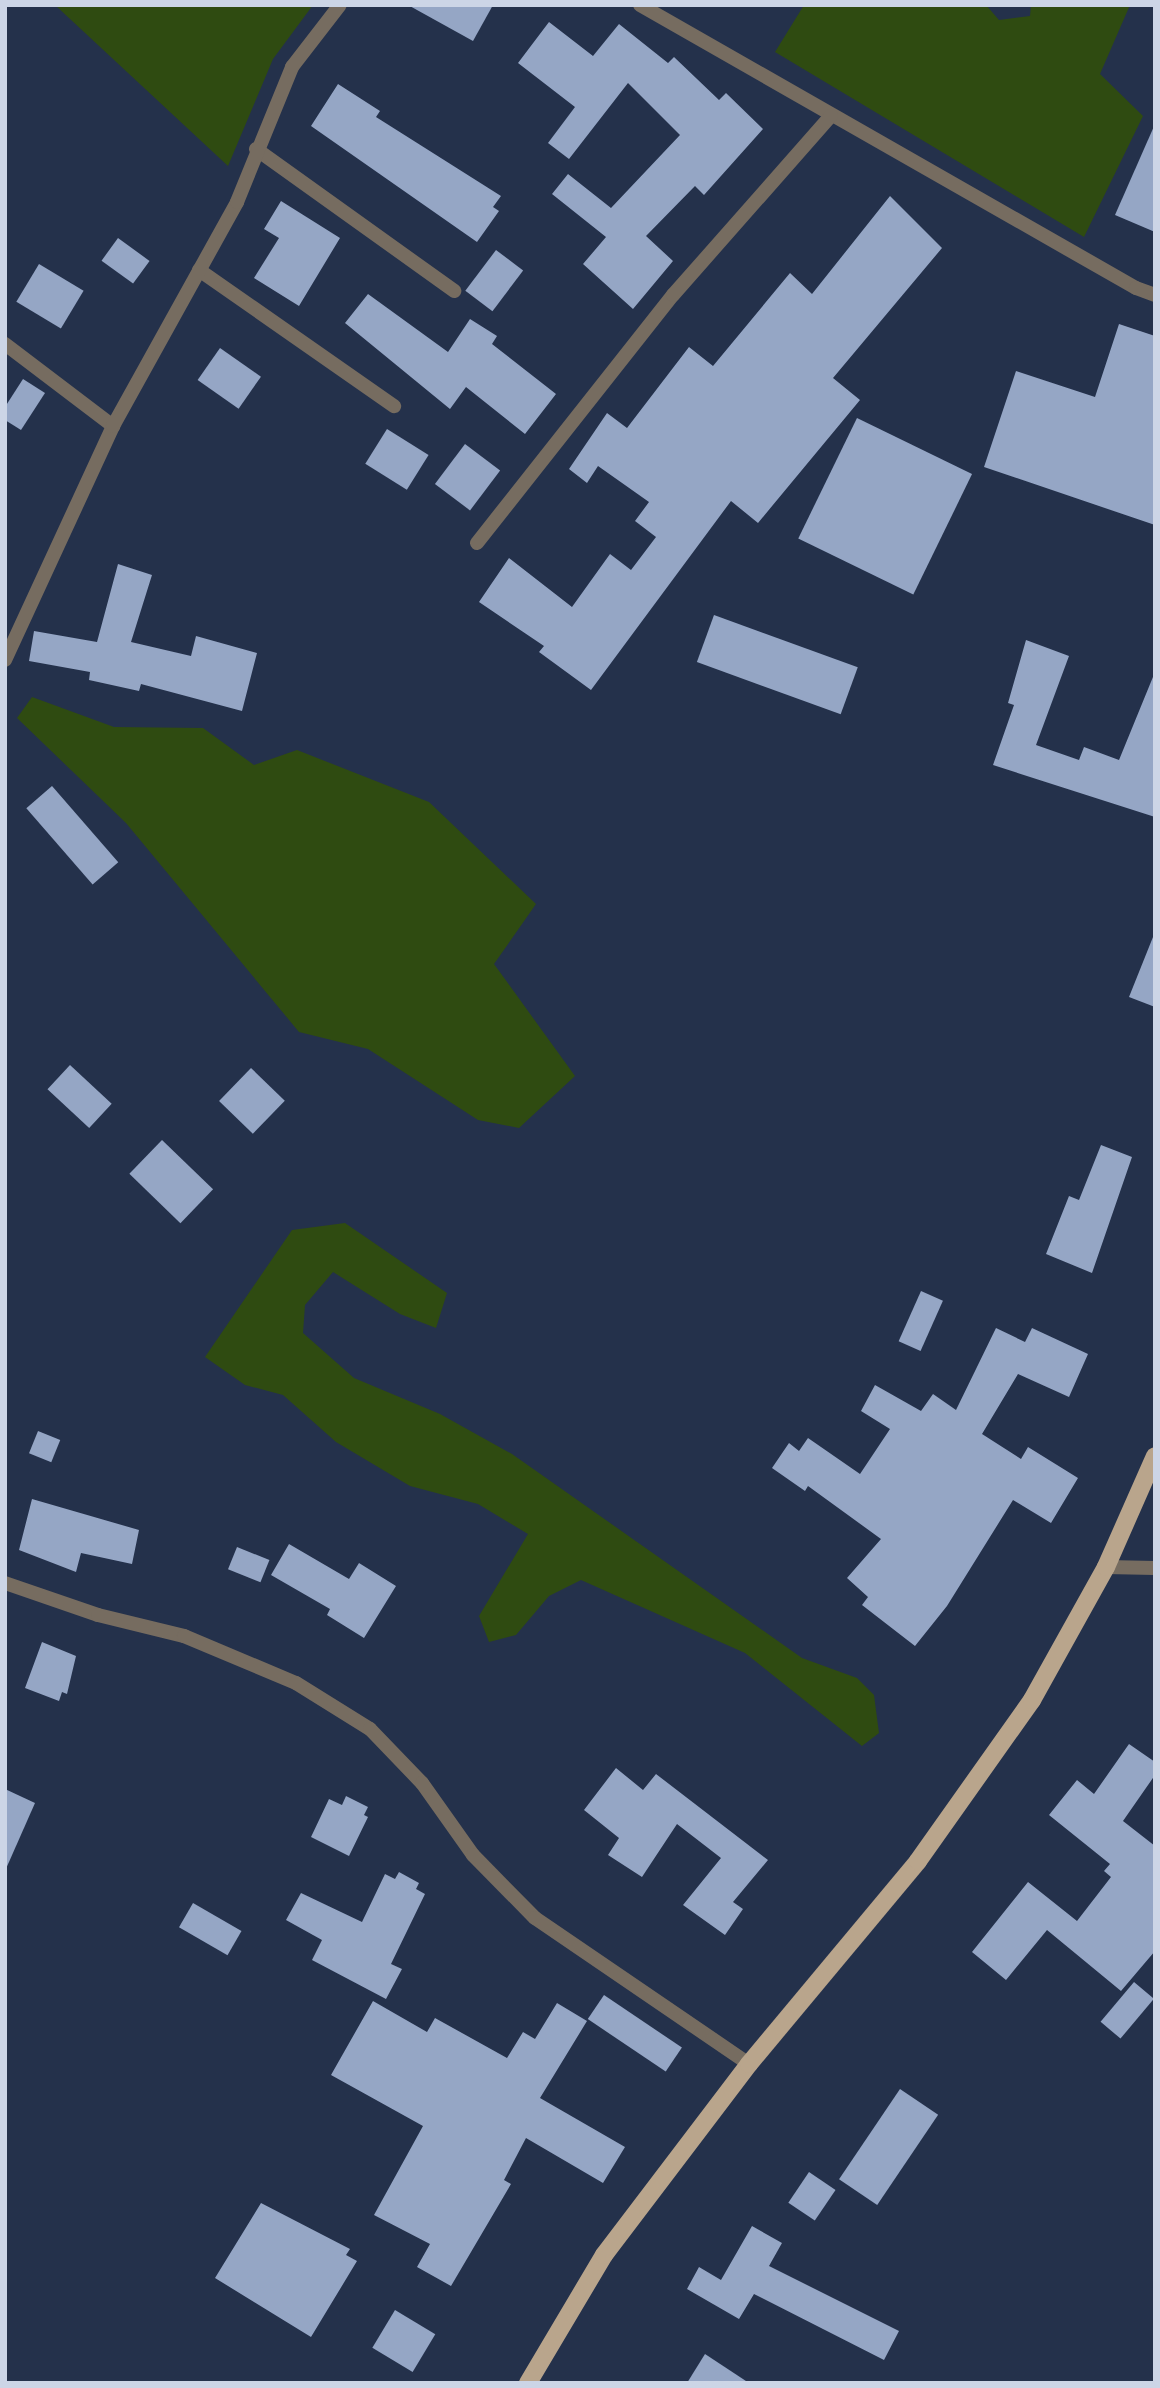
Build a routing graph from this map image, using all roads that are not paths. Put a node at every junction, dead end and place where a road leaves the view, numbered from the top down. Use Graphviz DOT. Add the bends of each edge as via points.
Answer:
graph roads {
  1 [pos="341,5"];
  2 [pos="640,5"];
  3 [pos="831,116"];
  4 [pos="256,149"];
  5 [pos="199,270"];
  6 [pos="454,291"];
  7 [pos="1155,295"];
  8 [pos="5,344"];
  9 [pos="394,406"];
  10 [pos="113,426"];
  11 [pos="477,543"];
  12 [pos="5,660"];
  13 [pos="1155,1456"];
  14 [pos="1106,1567"];
  15 [pos="1155,1568"];
  16 [pos="5,1583"];
  17 [pos="749,2064"];
  18 [pos="528,2383"];
  1 -- 4 [label="street" via="292,67"];
  2 -- 3 [label="street" via="764,72"];
  3 -- 7 [label="street"];
  3 -- 11 [label="street" via="673,295"];
  4 -- 5 [label="street" via="237,202"];
  4 -- 6 [label="street"];
  5 -- 9 [label="street"];
  5 -- 10 [label="street"];
  8 -- 10 [label="street"];
  10 -- 12 [label="street"];
  13 -- 14 [label="main road"];
  14 -- 15 [label="street"];
  14 -- 17 [label="main road" via="1032,1700 918,1861"];
  16 -- 17 [label="street" via="98,1615 184,1636 296,1684 370,1729 422,1783 473,1855 535,1918"];
  17 -- 18 [label="main road" via="604,2255"];
}
